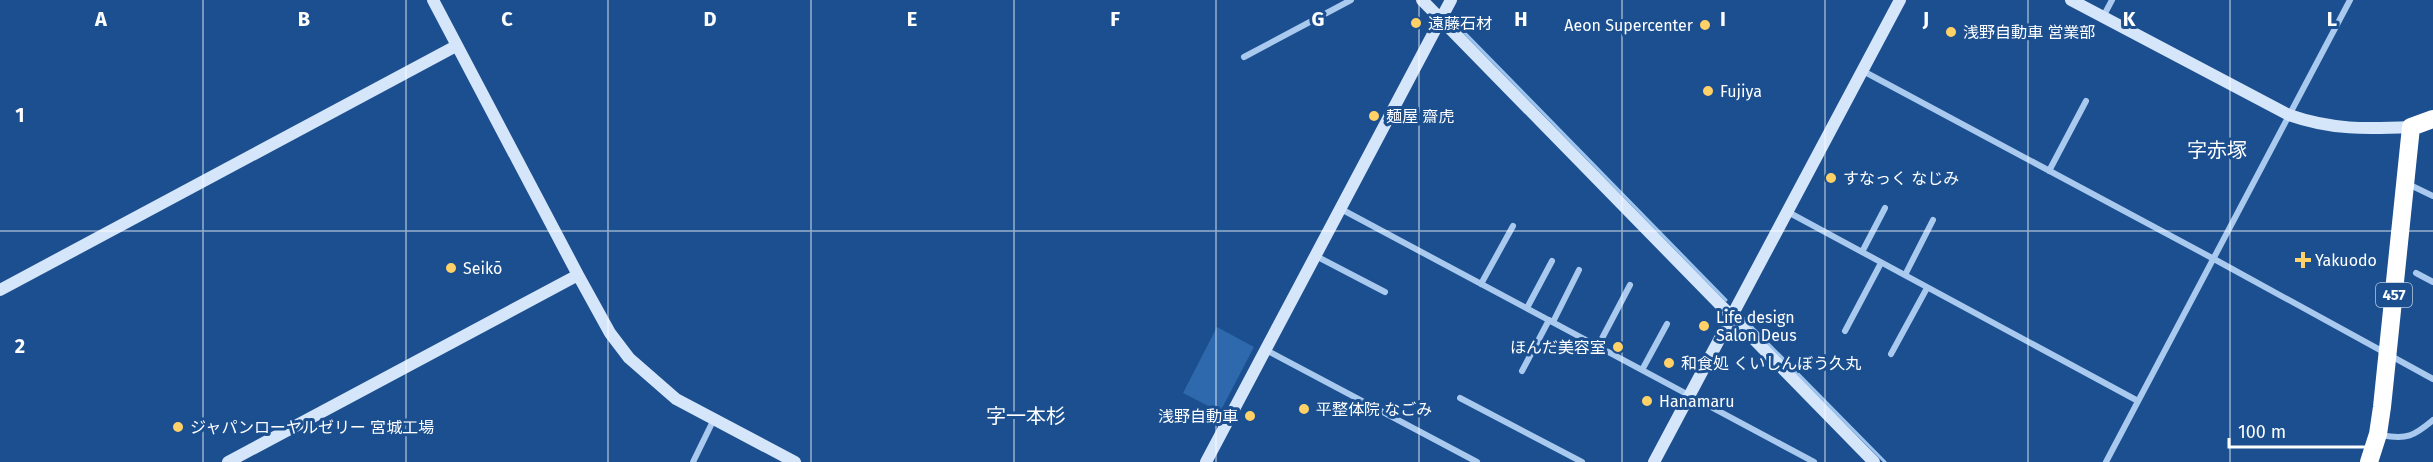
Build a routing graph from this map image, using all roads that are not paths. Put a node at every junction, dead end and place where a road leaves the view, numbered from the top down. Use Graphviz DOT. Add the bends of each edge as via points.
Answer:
graph roads {
  1 [pos="433,0"];
  2 [pos="1351,0"];
  3 [pos="1422,0"];
  4 [pos="1451,0"];
  5 [pos="1900,0"];
  6 [pos="2072,0"];
  7 [pos="2112,0"];
  8 [pos="2350,0"];
  9 [pos="2103,17"];
  10 [pos="1440,20"];
  11 [pos="456,46"];
  12 [pos="1244,57"];
  13 [pos="1863,71"];
  14 [pos="2086,101"];
  15 [pos="2289,115"];
  16 [pos="2433,119"];
  17 [pos="2410,127"];
  18 [pos="2049,171"];
  19 [pos="2405,182"];
  20 [pos="2433,196"];
  21 [pos="1885,208"];
  22 [pos="1341,209"];
  23 [pos="1788,212"];
  24 [pos="1934,220"];
  25 [pos="1512,226"];
  26 [pos="1862,252"];
  27 [pos="1316,256"];
  28 [pos="2214,259"];
  29 [pos="1552,261"];
  30 [pos="1881,262"];
  31 [pos="1579,270"];
  32 [pos="2416,273"];
  33 [pos="578,275"];
  34 [pos="1905,275"];
  35 [pos="2432,279"];
  36 [pos="1481,284"];
  37 [pos="1630,285"];
  38 [pos="1927,288"];
  39 [pos="0,290"];
  40 [pos="1385,292"];
  41 [pos="1527,308"];
  42 [pos="1731,318"];
  43 [pos="1551,321"];
  44 [pos="1667,324"];
  45 [pos="1845,331"];
  46 [pos="1598,346"];
  47 [pos="1266,350"];
  48 [pos="1891,354"];
  49 [pos="2388,355"];
  50 [pos="1642,370"];
  51 [pos="1522,371"];
  52 [pos="2433,379"];
  53 [pos="1689,396"];
  54 [pos="1460,398"];
  55 [pos="2139,401"];
  56 [pos="714,419"];
  57 [pos="2433,420"];
  58 [pos="2378,435"];
  59 [pos="228,462"];
  60 [pos="693,462"];
  61 [pos="795,462"];
  62 [pos="1206,462"];
  63 [pos="1477,462"];
  64 [pos="1582,462"];
  65 [pos="1654,462"];
  66 [pos="1814,462"];
  67 [pos="1874,462"];
  68 [pos="2106,462"];
  69 [pos="2369,462"];
  1 -- 11 [label="street"];
  2 -- 12 [label="street"];
  3 -- 10 [label="street"];
  4 -- 10 [label="street"];
  5 -- 13 [label="street"];
  6 -- 9 [label="street"];
  7 -- 9 [label="street"];
  8 -- 15 [label="street"];
  9 -- 15 [label="street"];
  10 -- 22 [label="street"];
  10 -- 42 [label="street"];
  11 -- 33 [label="street"];
  11 -- 39 [label="street"];
  13 -- 18 [label="street"];
  13 -- 23 [label="street"];
  14 -- 18 [label="street"];
  15 -- 17 [label="street" via="2342,128"];
  15 -- 28 [label="street"];
  16 -- 17 [label="highway"];
  17 -- 19 [label="highway, 457"];
  18 -- 28 [label="street"];
  19 -- 20 [label="street"];
  19 -- 49 [label="highway, 457"];
  21 -- 26 [label="street"];
  22 -- 27 [label="street"];
  22 -- 36 [label="street"];
  23 -- 26 [label="street"];
  23 -- 42 [label="street"];
  24 -- 34 [label="street"];
  25 -- 36 [label="street"];
  26 -- 30 [label="street"];
  27 -- 40 [label="street"];
  27 -- 47 [label="street"];
  28 -- 49 [label="street"];
  28 -- 55 [label="street"];
  29 -- 41 [label="street"];
  30 -- 34 [label="street"];
  30 -- 45 [label="street"];
  31 -- 43 [label="street"];
  32 -- 35 [label="street"];
  33 -- 56 [label="street" via="610,333 629,358 676,399"];
  33 -- 59 [label="street"];
  34 -- 38 [label="street"];
  36 -- 41 [label="street"];
  37 -- 46 [label="street"];
  38 -- 48 [label="street"];
  38 -- 55 [label="street"];
  41 -- 43 [label="street"];
  42 -- 53 [label="street"];
  42 -- 67 [label="street"];
  43 -- 46 [label="street"];
  43 -- 51 [label="street"];
  44 -- 50 [label="street"];
  46 -- 50 [label="street"];
  47 -- 62 [label="street"];
  47 -- 63 [label="street"];
  49 -- 52 [label="street"];
  49 -- 58 [label="highway, 457"];
  50 -- 53 [label="street"];
  53 -- 65 [label="street"];
  53 -- 66 [label="street"];
  54 -- 64 [label="street"];
  55 -- 68 [label="street"];
  56 -- 60 [label="street"];
  56 -- 61 [label="street"];
  57 -- 58 [label="street" via="2414,436"];
  58 -- 69 [label="highway, 457"];
}
